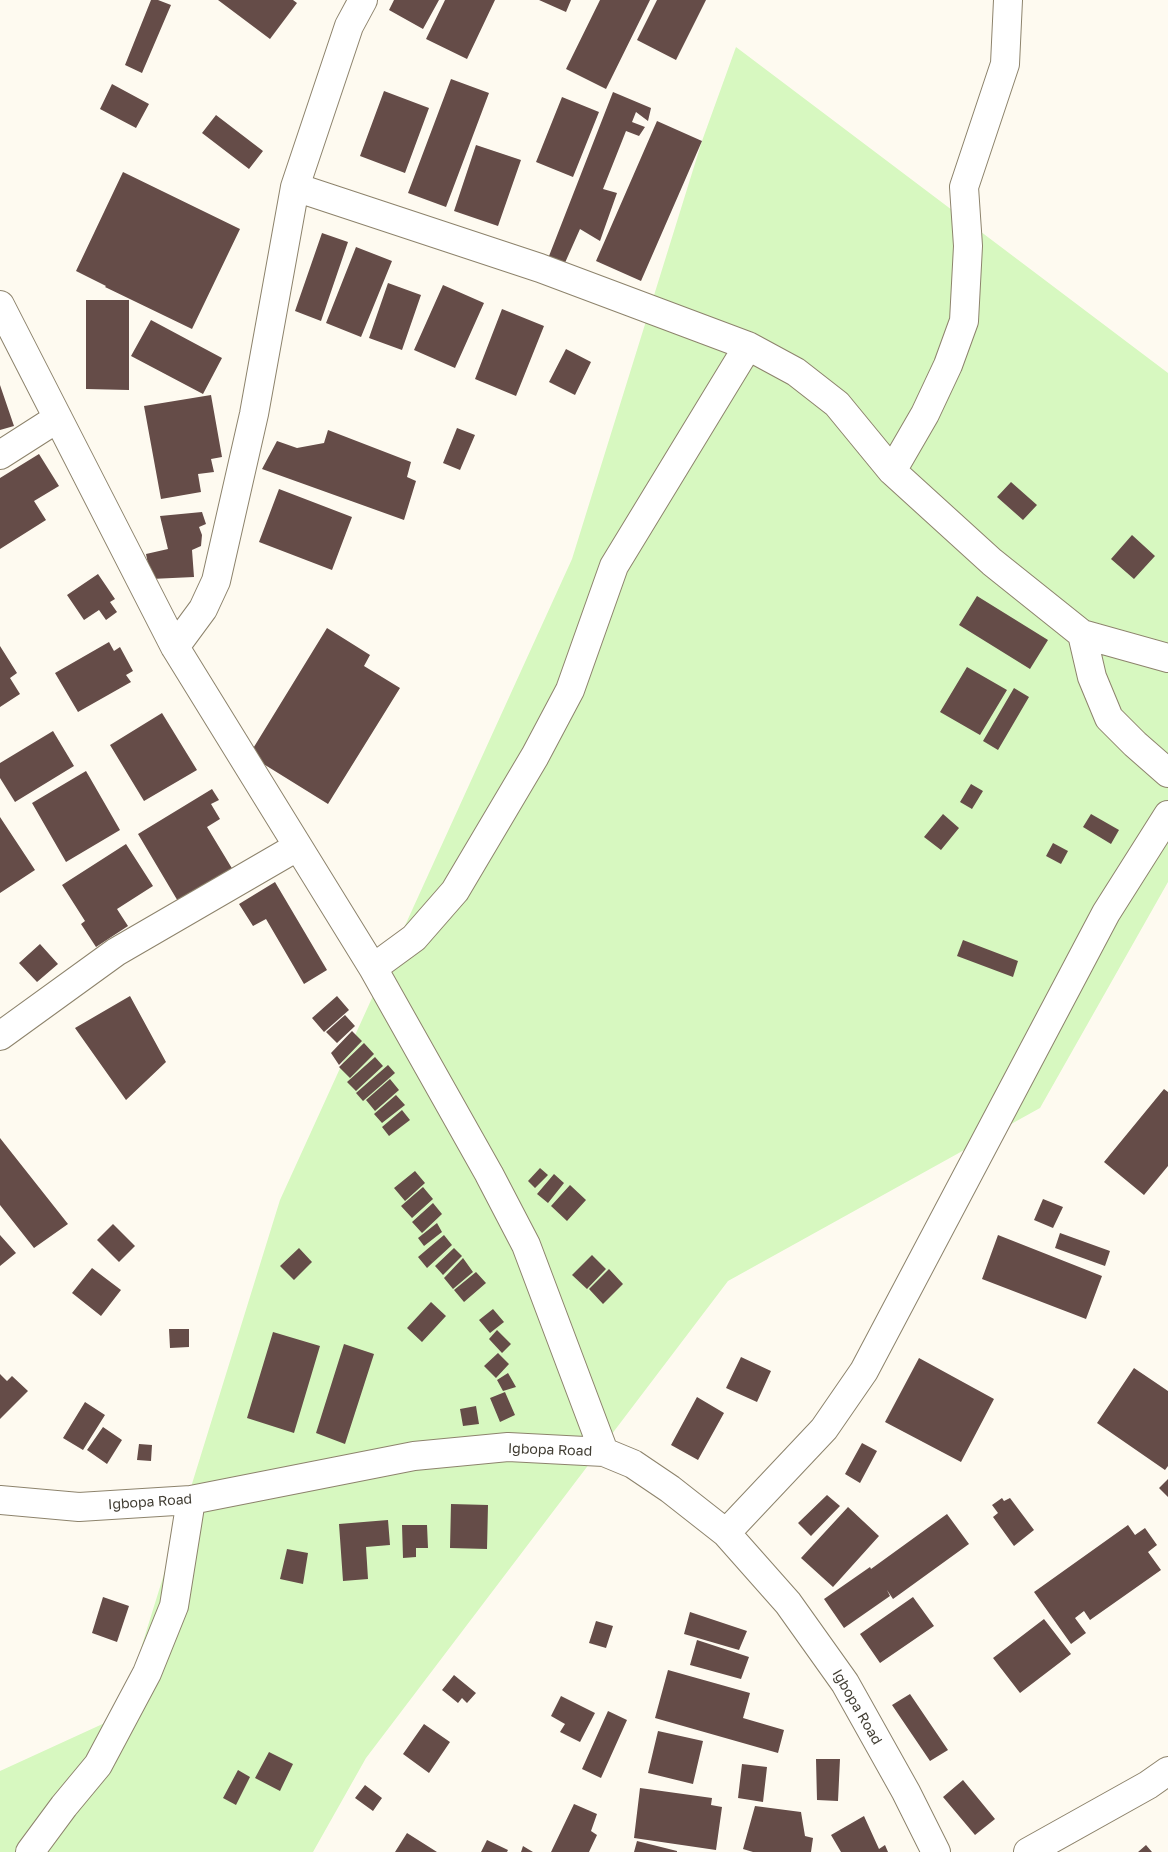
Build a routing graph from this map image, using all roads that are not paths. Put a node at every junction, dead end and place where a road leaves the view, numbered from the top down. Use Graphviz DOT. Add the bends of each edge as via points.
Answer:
graph roads {
  1 [pos="363,0"];
  2 [pos="1008,0"];
  3 [pos="295,187"];
  4 [pos="0,305"];
  5 [pos="748,346"];
  6 [pos="58,418"];
  7 [pos="0,455"];
  8 [pos="892,471"];
  9 [pos="1082,634"];
  10 [pos="175,647"];
  11 [pos="1168,658"];
  12 [pos="1168,772"];
  13 [pos="1168,815"];
  14 [pos="297,847"];
  15 [pos="372,968"];
  16 [pos="0,1036"];
  17 [pos="604,1452"];
  18 [pos="0,1500"];
  19 [pos="191,1500"];
  20 [pos="726,1533"];
  21 [pos="1168,1771"];
  22 [pos="30,1852"];
  23 [pos="936,1852"];
  24 [pos="1028,1852"];
  1 -- 3 [label="street" via="349,26"];
  2 -- 8 [label="street" via="1005,64 964,187 968,246 964,321 925,414"];
  3 -- 5 [label="street" via="540,268"];
  3 -- 10 [label="street" via="254,414 216,581 203,609"];
  4 -- 6 [label="street"];
  5 -- 8 [label="street" via="796,372 837,404"];
  5 -- 15 [label="street" via="614,566 570,690 455,891 414,938"];
  6 -- 7 [label="street"];
  6 -- 10 [label="street"];
  8 -- 9 [label="street" via="992,562"];
  9 -- 11 [label="street"];
  9 -- 12 [label="street" via="1092,678 1109,718"];
  10 -- 14 [label="street"];
  13 -- 20 [label="street" via="1106,913 864,1371 824,1429"];
  14 -- 15 [label="street"];
  14 -- 16 [label="street" via="116,952"];
  15 -- 17 [label="street" via="490,1174 526,1245"];
  17 -- 19 [label="street, Igbopa Road" via="508,1447 414,1456"];
  17 -- 20 [label="street, Igbopa Road" via="633,1464"];
  18 -- 19 [label="street, Igbopa Road" via="79,1508"];
  19 -- 22 [label="street" via="174,1606 148,1673 98,1765"];
  20 -- 23 [label="street, Igbopa Road" via="788,1603 845,1682"];
  21 -- 24 [label="street"];
}
